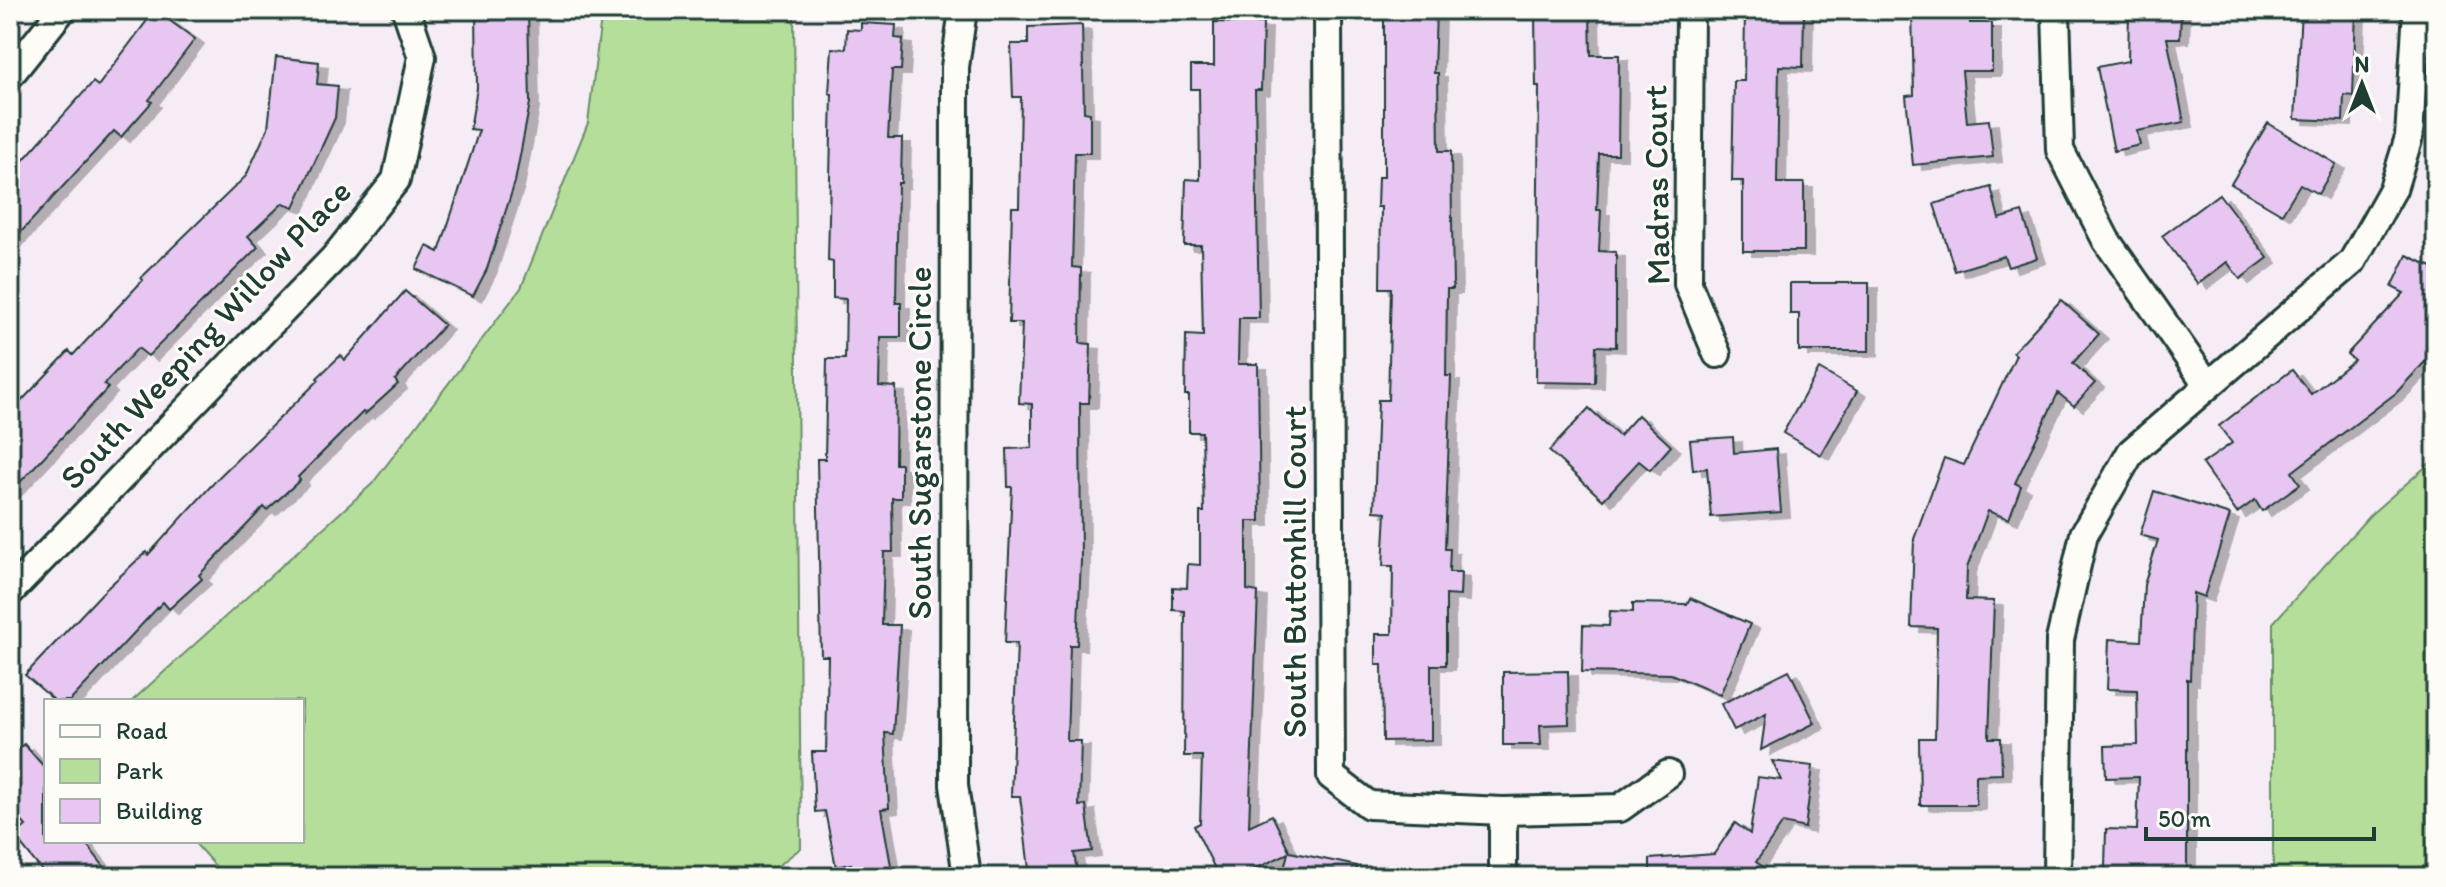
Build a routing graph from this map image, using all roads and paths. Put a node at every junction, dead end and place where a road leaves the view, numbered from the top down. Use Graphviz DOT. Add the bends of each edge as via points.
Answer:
graph roads {
  1 [pos="62,10"];
  2 [pos="406,10"];
  3 [pos="963,10"];
  4 [pos="1328,10"];
  5 [pos="1690,10"];
  6 [pos="2056,10"];
  7 [pos="2417,10"];
  8 [pos="10,75"];
  9 [pos="1717,354"];
  10 [pos="2207,384"];
  11 [pos="10,592"];
  12 [pos="1668,774"];
  13 [pos="1503,811"];
  14 [pos="967,877"];
  15 [pos="1503,877"];
  16 [pos="2057,877"];
  1 -- 8 [label="street"];
  2 -- 11 [label="street, South Weeping Willow Place" via="422,57 396,180 334,258"];
  3 -- 14 [label="street, South Sugarstone Circle" via="955,67 954,770"];
  4 -- 13 [label="street, South Buttonhill Court" via="1331,776 1369,805"];
  5 -- 9 [label="street, Madras Court" via="1688,284"];
  6 -- 10 [label="street" via="2060,150 2106,240"];
  7 -- 10 [label="street" via="2409,137 2393,189 2352,262"];
  10 -- 16 [label="street" via="2131,452 2084,534 2060,640"];
  12 -- 13 [label="street, South Buttonhill Court" via="1620,808"];
  13 -- 15 [label="street"];
}
